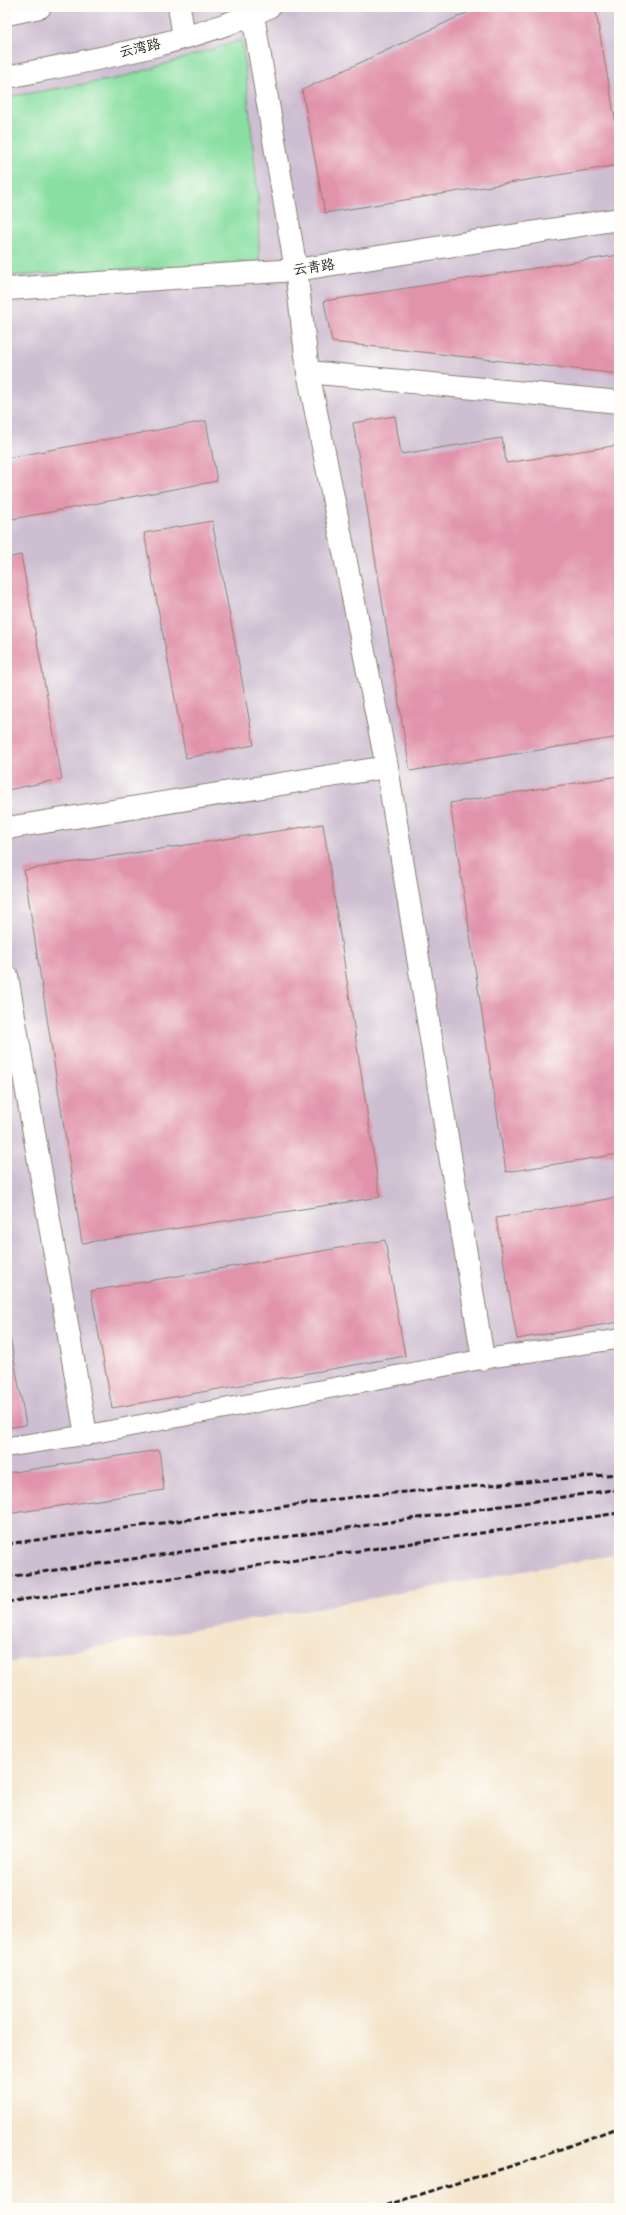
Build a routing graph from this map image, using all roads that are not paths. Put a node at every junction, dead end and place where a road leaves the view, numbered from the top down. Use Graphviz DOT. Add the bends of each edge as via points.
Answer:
graph roads {
  1 [pos="40,7"];
  2 [pos="179,7"];
  3 [pos="257,10"];
  4 [pos="7,14"];
  5 [pos="184,37"];
  6 [pos="7,77"];
  7 [pos="619,219"];
  8 [pos="296,270"];
  9 [pos="7,289"];
  10 [pos="308,372"];
  11 [pos="619,402"];
  12 [pos="387,767"];
  13 [pos="7,828"];
  14 [pos="7,976"];
  15 [pos="619,1338"];
  16 [pos="483,1359"];
  17 [pos="86,1435"];
  18 [pos="7,1447"];
  1 -- 4 [label="street"];
  2 -- 5 [label="street"];
  3 -- 5 [label="street, 云湾路"];
  3 -- 8 [label="street"];
  5 -- 6 [label="street, 云湾路"];
  7 -- 8 [label="street, 云青路"];
  8 -- 9 [label="street, 云青路"];
  8 -- 10 [label="street"];
  10 -- 11 [label="street"];
  10 -- 12 [label="street"];
  12 -- 13 [label="street"];
  12 -- 16 [label="street"];
  14 -- 17 [label="street"];
  15 -- 16 [label="lane"];
  16 -- 17 [label="lane"];
  17 -- 18 [label="lane"];
}
